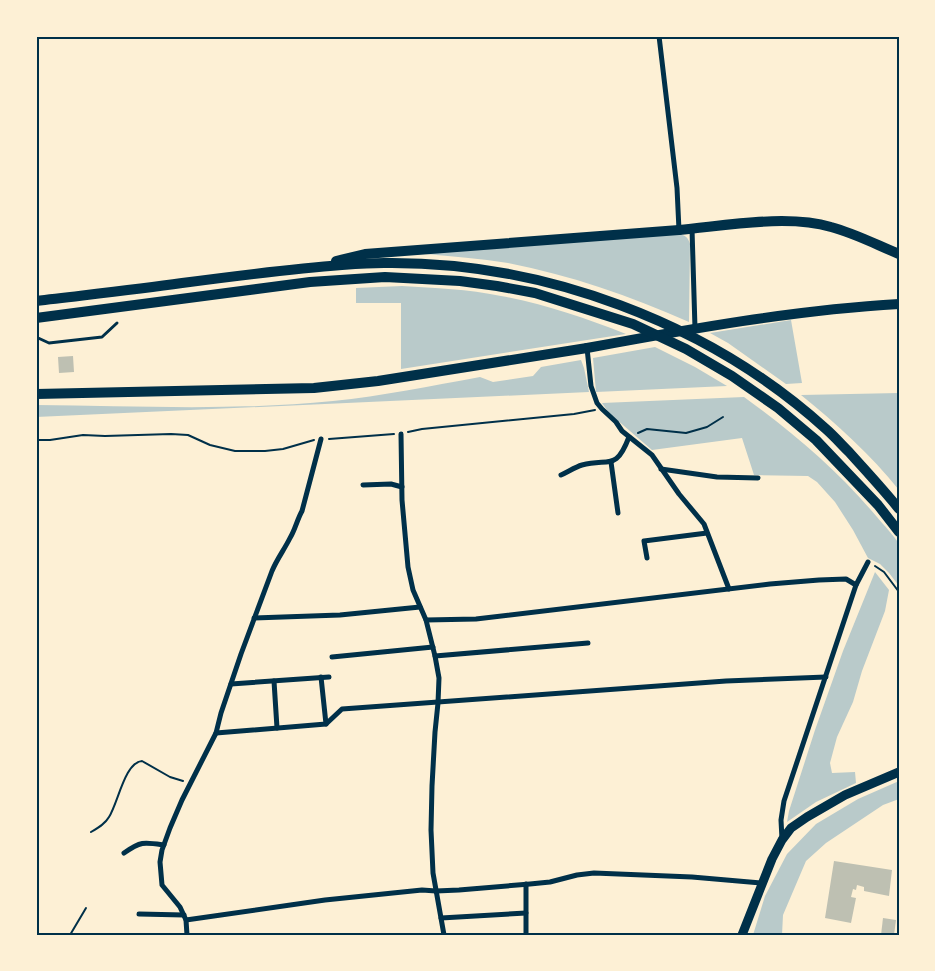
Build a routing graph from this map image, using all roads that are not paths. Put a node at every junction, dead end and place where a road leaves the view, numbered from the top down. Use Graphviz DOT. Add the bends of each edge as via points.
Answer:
graph roads {
  1 [pos="659,36"];
  2 [pos="692,229"];
  3 [pos="679,230"];
  4 [pos="899,254"];
  5 [pos="308,267"];
  6 [pos="36,301"];
  7 [pos="899,304"];
  8 [pos="36,318"];
  9 [pos="117,323"];
  10 [pos="695,328"];
  11 [pos="36,337"];
  12 [pos="587,348"];
  13 [pos="36,394"];
  14 [pos="401,434"];
  15 [pos="629,437"];
  16 [pos="321,439"];
  17 [pos="611,462"];
  18 [pos="661,469"];
  19 [pos="560,475"];
  20 [pos="758,478"];
  21 [pos="363,485"];
  22 [pos="402,487"];
  23 [pos="899,509"];
  24 [pos="618,513"];
  25 [pos="899,532"];
  26 [pos="708,533"];
  27 [pos="646,558"];
  28 [pos="868,562"];
  29 [pos="856,585"];
  30 [pos="729,589"];
  31 [pos="420,607"];
  32 [pos="254,618"];
  33 [pos="426,620"];
  34 [pos="588,643"];
  35 [pos="433,648"];
  36 [pos="435,656"];
  37 [pos="332,657"];
  38 [pos="321,677"];
  39 [pos="329,677"];
  40 [pos="826,677"];
  41 [pos="274,681"];
  42 [pos="231,684"];
  43 [pos="438,703"];
  44 [pos="326,724"];
  45 [pos="277,728"];
  46 [pos="216,733"];
  47 [pos="899,772"];
  48 [pos="782,840"];
  49 [pos="164,845"];
  50 [pos="124,853"];
  51 [pos="761,883"];
  52 [pos="526,884"];
  53 [pos="436,891"];
  54 [pos="526,913"];
  55 [pos="139,914"];
  56 [pos="185,917"];
  57 [pos="441,918"];
  58 [pos="187,935"];
  59 [pos="444,935"];
  60 [pos="526,935"];
  61 [pos="742,935"];
  1 -- 3 [label="street"];
  2 -- 3 [label="main road"];
  2 -- 4 [label="main road" via="782,222 817,224 844,231"];
  2 -- 10 [label="street"];
  3 -- 5 [label="main road" via="366,254"];
  5 -- 6 [label="main road"];
  5 -- 23 [label="main road" via="384,262 499,271 575,290 661,321 710,346 800,407 826,429"];
  7 -- 10 [label="main road" via="852,307"];
  8 -- 25 [label="main road" via="310,282 385,277 423,278 535,293 633,324 686,349 732,376 816,440"];
  9 -- 11 [label="lane" via="102,337 49,343"];
  10 -- 12 [label="main road"];
  12 -- 13 [label="main road" via="314,388"];
  12 -- 15 [label="street" via="597,403"];
  14 -- 22 [label="street"];
  15 -- 17 [label="street" via="623,452"];
  15 -- 18 [label="street" via="652,455"];
  16 -- 32 [label="street" via="302,512 277,559"];
  17 -- 19 [label="street" via="579,466"];
  17 -- 24 [label="street"];
  18 -- 20 [label="street" via="717,477"];
  18 -- 26 [label="street"];
  21 -- 22 [label="street"];
  22 -- 31 [label="street" via="408,567"];
  26 -- 27 [label="street" via="644,541"];
  26 -- 30 [label="street"];
  28 -- 29 [label="street"];
  29 -- 30 [label="street" via="846,579"];
  29 -- 40 [label="street"];
  30 -- 33 [label="street" via="476,618"];
  31 -- 32 [label="street" via="340,615"];
  31 -- 33 [label="street"];
  32 -- 42 [label="street"];
  33 -- 35 [label="street"];
  34 -- 36 [label="street"];
  35 -- 36 [label="street"];
  35 -- 37 [label="street"];
  36 -- 43 [label="street" via="439,678"];
  38 -- 39 [label="street"];
  38 -- 41 [label="street"];
  38 -- 44 [label="street"];
  40 -- 43 [label="street"];
  40 -- 48 [label="street" via="784,801"];
  41 -- 42 [label="street"];
  41 -- 45 [label="street"];
  42 -- 46 [label="street"];
  43 -- 44 [label="street" via="342,709"];
  43 -- 53 [label="street" via="431,830"];
  44 -- 45 [label="street"];
  45 -- 46 [label="street"];
  46 -- 49 [label="street"];
  47 -- 48 [label="main road" via="845,795 807,817 790,828"];
  48 -- 51 [label="main road"];
  49 -- 50 [label="street" via="141,843"];
  49 -- 56 [label="street" via="160,862 162,885"];
  51 -- 52 [label="street" via="594,873"];
  51 -- 61 [label="main road"];
  52 -- 53 [label="street"];
  52 -- 54 [label="street"];
  53 -- 56 [label="street"];
  53 -- 57 [label="street"];
  54 -- 57 [label="street"];
  54 -- 60 [label="street"];
  55 -- 56 [label="street"];
  56 -- 58 [label="street"];
  57 -- 59 [label="street"];
}
